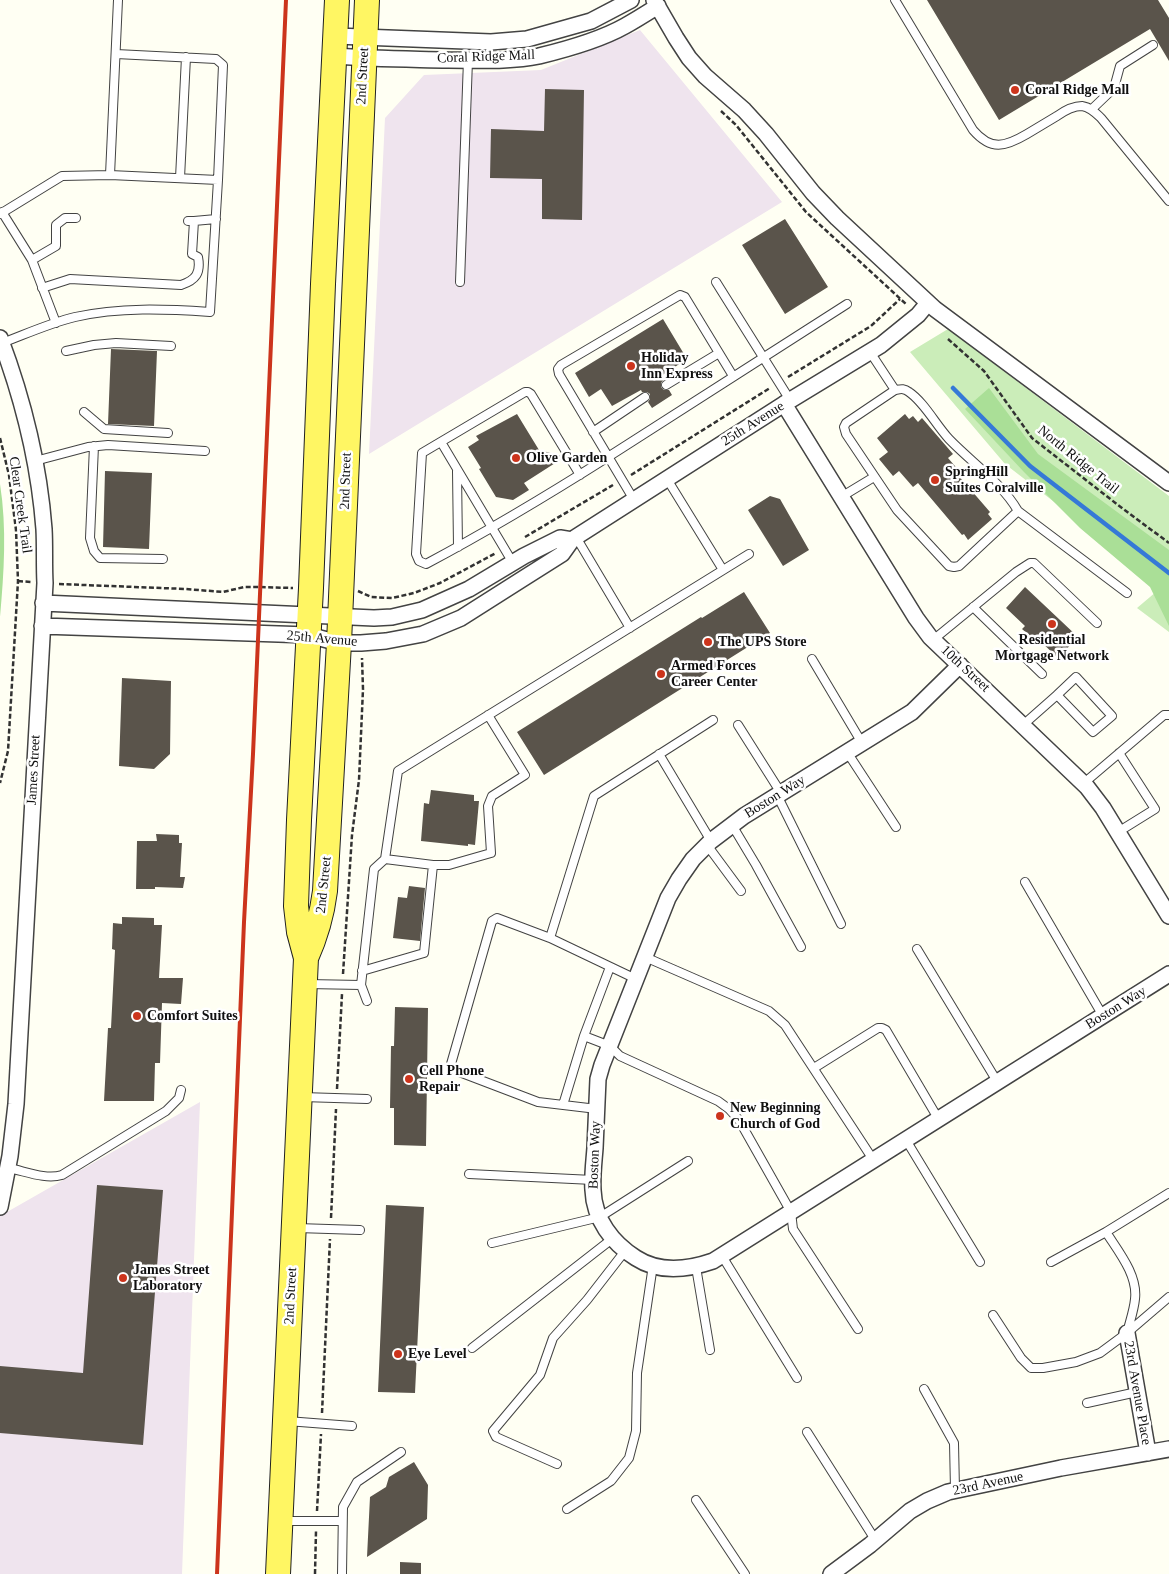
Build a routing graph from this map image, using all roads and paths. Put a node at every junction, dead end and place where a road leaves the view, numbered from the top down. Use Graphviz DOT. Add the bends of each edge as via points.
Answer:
graph roads {
  1 [pos="118,0"];
  2 [pos="337,0"];
  3 [pos="367,0"];
  4 [pos="631,0"];
  5 [pos="895,0"];
  6 [pos="656,3"];
  7 [pos="1153,45"];
  8 [pos="335,46"];
  9 [pos="364,48"];
  10 [pos="116,54"];
  11 [pos="186,57"];
  12 [pos="468,60"];
  13 [pos="714,105"];
  14 [pos="1092,109"];
  15 [pos="110,175"];
  16 [pos="180,178"];
  17 [pos="218,180"];
  18 [pos="1169,201"];
  19 [pos="1,213"];
  20 [pos="76,218"];
  21 [pos="216,219"];
  22 [pos="32,260"];
  23 [pos="460,282"];
  24 [pos="716,282"];
  25 [pos="42,288"];
  26 [pos="928,303"];
  27 [pos="847,304"];
  28 [pos="918,315"];
  29 [pos="56,323"];
  30 [pos="946,337"];
  31 [pos="1,340"];
  32 [pos="171,346"];
  33 [pos="66,351"];
  34 [pos="870,352"];
  35 [pos="719,353"];
  36 [pos="763,357"];
  37 [pos="732,376"];
  38 [pos="666,385"];
  39 [pos="895,390"];
  40 [pos="645,397"];
  41 [pos="787,402"];
  42 [pos="84,412"];
  43 [pos="593,432"];
  44 [pos="168,433"];
  45 [pos="0,438"];
  46 [pos="441,442"];
  47 [pos="94,446"];
  48 [pos="205,451"];
  49 [pos="608,457"];
  50 [pos="34,461"];
  51 [pos="457,469"];
  52 [pos="580,475"];
  53 [pos="874,477"];
  54 [pos="667,478"];
  55 [pos="1169,484"];
  56 [pos="841,497"];
  57 [pos="634,500"];
  58 [pos="1018,511"];
  59 [pos="492,528"];
  60 [pos="574,538"];
  61 [pos="1169,543"];
  62 [pos="458,547"];
  63 [pos="749,554"];
  64 [pos="163,559"];
  65 [pos="513,563"];
  66 [pos="723,570"];
  67 [pos="361,591"];
  68 [pos="1127,593"];
  69 [pos="44,603"];
  70 [pos="973,607"];
  71 [pos="351,617"];
  72 [pos="1097,623"];
  73 [pos="309,625"];
  74 [pos="42,626"];
  75 [pos="630,628"];
  76 [pos="933,640"];
  77 [pos="350,643"];
  78 [pos="812,659"];
  79 [pos="960,665"];
  80 [pos="1042,674"];
  81 [pos="1057,695"];
  82 [pos="488,715"];
  83 [pos="1169,715"];
  84 [pos="713,720"];
  85 [pos="738,725"];
  86 [pos="1023,725"];
  87 [pos="862,743"];
  88 [pos="846,752"];
  89 [pos="1119,753"];
  90 [pos="659,754"];
  91 [pos="0,783"];
  92 [pos="1084,783"];
  93 [pos="779,794"];
  94 [pos="732,825"];
  95 [pos="896,827"];
  96 [pos="1118,832"];
  97 [pos="709,843"];
  98 [pos="385,859"];
  99 [pos="433,865"];
  100 [pos="1026,882"];
  101 [pos="741,891"];
  102 [pos="1169,916"];
  103 [pos="841,924"];
  104 [pos="550,938"];
  105 [pos="801,947"];
  106 [pos="917,949"];
  107 [pos="645,957"];
  108 [pos="306,958"];
  109 [pos="610,967"];
  110 [pos="362,971"];
  111 [pos="1169,974"];
  112 [pos="636,979"];
  113 [pos="305,984"];
  114 [pos="342,984"];
  115 [pos="361,985"];
  116 [pos="367,1001"];
  117 [pos="1103,1016"];
  118 [pos="584,1036"];
  119 [pos="610,1046"];
  120 [pos="814,1068"];
  121 [pos="998,1083"];
  122 [pos="181,1090"];
  123 [pos="300,1096"];
  124 [pos="337,1098"];
  125 [pos="367,1100"];
  126 [pos="563,1105"];
  127 [pos="597,1109"];
  128 [pos="939,1120"];
  129 [pos="906,1140"];
  130 [pos="688,1161"];
  131 [pos="874,1161"];
  132 [pos="8,1168"];
  133 [pos="468,1174"];
  134 [pos="593,1180"];
  135 [pos="1169,1193"];
  136 [pos="0,1207"];
  137 [pos="791,1212"];
  138 [pos="600,1218"];
  139 [pos="294,1227"];
  140 [pos="330,1229"];
  141 [pos="360,1230"];
  142 [pos="1106,1232"];
  143 [pos="612,1239"];
  144 [pos="492,1243"];
  145 [pos="625,1251"];
  146 [pos="722,1256"];
  147 [pos="980,1262"];
  148 [pos="1051,1262"];
  149 [pos="653,1265"];
  150 [pos="696,1267"];
  151 [pos="1169,1297"];
  152 [pos="993,1315"];
  153 [pos="858,1330"];
  154 [pos="1127,1333"];
  155 [pos="472,1348"];
  156 [pos="710,1350"];
  157 [pos="797,1378"];
  158 [pos="924,1389"];
  159 [pos="1137,1392"];
  160 [pos="1087,1403"];
  161 [pos="285,1421"];
  162 [pos="322,1424"];
  163 [pos="352,1426"];
  164 [pos="807,1432"];
  165 [pos="1169,1449"];
  166 [pos="401,1452"];
  167 [pos="1148,1452"];
  168 [pos="557,1464"];
  169 [pos="955,1490"];
  170 [pos="696,1500"];
  171 [pos="567,1509"];
  172 [pos="342,1520"];
  173 [pos="280,1521"];
  174 [pos="317,1521"];
  175 [pos="876,1540"];
  176 [pos="278,1574"];
  177 [pos="315,1574"];
  178 [pos="342,1574"];
  179 [pos="745,1574"];
  180 [pos="831,1574"];
  1 -- 10 [label="lane"];
  2 -- 8 [label="main road, 2nd Street"];
  3 -- 9 [label="main road, 2nd Street"];
  4 -- 9 [label="street, Coral Ridge Mall" via="591,21 527,39"];
  5 -- 14 [label="lane" via="981,140 1002,146 1067,110 1082,106"];
  6 -- 12 [label="street, Coral Ridge Mall" via="624,26 574,46 538,56"];
  6 -- 26 [label="street, Coral Ridge Mall" via="689,58 705,76 744,110 837,218"];
  7 -- 14 [label="lane" via="1120,66 1114,88"];
  8 -- 9 [label="street, Coral Ridge Mall"];
  8 -- 9 [label="street, Coral Ridge Mall"];
  8 -- 73 [label="main road, 2nd Street"];
  9 -- 12 [label="street, Coral Ridge Mall"];
  9 -- 71 [label="main road, 2nd Street"];
  10 -- 11 [label="lane"];
  10 -- 15 [label="lane"];
  11 -- 16 [label="lane"];
  11 -- 17 [label="lane" via="216,59 223,65"];
  12 -- 23 [label="lane"];
  13 -- 28 [label="path" via="736,125 806,212"];
  14 -- 18 [label="lane"];
  15 -- 16 [label="lane"];
  15 -- 19 [label="lane" via="62,176"];
  16 -- 17 [label="lane"];
  17 -- 21 [label="lane"];
  19 -- 22 [label="lane"];
  20 -- 22 [label="lane" via="65,218 56,225 56,246"];
  21 -- 25 [label="lane" via="191,221 192,254 198,258 200,266 197,275 189,282 180,285 70,279"];
  21 -- 29 [label="lane" via="210,312 156,308 117,310"];
  22 -- 25 [label="lane"];
  24 -- 36 [label="lane"];
  25 -- 29 [label="lane"];
  26 -- 28 [label="street, 25th Avenue"];
  26 -- 55 [label="street, Coral Ridge Mall"];
  27 -- 36 [label="lane"];
  28 -- 34 [label="street, 25th Avenue"];
  29 -- 31 [label="lane"];
  30 -- 61 [label="path, North Ridge Trail" via="984,371 1032,438"];
  31 -- 50 [label="street, James Street" via="22,405"];
  32 -- 33 [label="lane" via="116,343"];
  34 -- 39 [label="lane"];
  34 -- 41 [label="street, 25th Avenue"];
  35 -- 37 [label="lane"];
  35 -- 38 [label="lane"];
  35 -- 43 [label="lane" via="680,295 560,365 559,374"];
  36 -- 37 [label="lane"];
  36 -- 41 [label="lane"];
  37 -- 49 [label="lane"];
  39 -- 53 [label="lane" via="844,427"];
  39 -- 58 [label="lane" via="903,388 909,391 948,438"];
  40 -- 43 [label="lane"];
  41 -- 54 [label="street, 25th Avenue"];
  41 -- 56 [label="street, 10th Street"];
  42 -- 44 [label="lane" via="104,429"];
  43 -- 49 [label="lane"];
  45 -- 91 [label="path, Clear Creek Trail" via="9,475 16,530 18,581 8,751"];
  46 -- 51 [label="lane"];
  46 -- 52 [label="lane" via="528,392"];
  46 -- 62 [label="lane" via="422,453 416,554 419,562 426,564"];
  47 -- 48 [label="lane"];
  47 -- 50 [label="lane"];
  47 -- 64 [label="lane" via="90,538 94,551 100,558"];
  49 -- 52 [label="lane"];
  49 -- 57 [label="lane"];
  50 -- 69 [label="street, James Street" via="44,529"];
  51 -- 59 [label="lane"];
  51 -- 62 [label="lane"];
  52 -- 59 [label="lane"];
  53 -- 56 [label="lane"];
  53 -- 58 [label="lane" via="897,510 954,568"];
  54 -- 57 [label="street, 25th Avenue"];
  54 -- 66 [label="lane"];
  56 -- 76 [label="street, 10th Street"];
  57 -- 60 [label="street, 25th Avenue"];
  58 -- 68 [label="lane"];
  59 -- 62 [label="lane"];
  59 -- 65 [label="lane"];
  60 -- 65 [label="street, 25th Avenue" via="560,538"];
  60 -- 75 [label="lane"];
  60 -- 77 [label="street, 25th Avenue" via="562,554 461,618 424,634"];
  63 -- 66 [label="lane"];
  65 -- 71 [label="street, 25th Avenue" via="469,589 422,610 392,618"];
  66 -- 75 [label="lane"];
  67 -- 71 [label="path"];
  69 -- 73 [label="street, 25th Avenue"];
  69 -- 74 [label="street, James Street"];
  70 -- 72 [label="lane" via="1030,563"];
  70 -- 76 [label="lane"];
  70 -- 80 [label="lane"];
  71 -- 73 [label="street, 25th Avenue"];
  71 -- 77 [label="main road, 2nd Street"];
  73 -- 74 [label="street, 25th Avenue"];
  73 -- 77 [label="street, 25th Avenue"];
  73 -- 108 [label="main road, 2nd Street" via="296,906"];
  74 -- 132 [label="street, James Street" via="16,1104"];
  75 -- 82 [label="lane"];
  76 -- 79 [label="street, 10th Street"];
  77 -- 108 [label="main road, 2nd Street" via="323,912"];
  77 -- 114 [label="path" via="364,690"];
  78 -- 87 [label="lane"];
  79 -- 86 [label="street, 10th Street"];
  79 -- 87 [label="street, Boston Way" via="912,712"];
  81 -- 81 [label="lane" via="1093,732 1112,716 1076,677"];
  81 -- 86 [label="lane"];
  82 -- 98 [label="lane" via="398,771"];
  82 -- 99 [label="lane" via="525,775 492,796 488,806 491,853 449,865"];
  83 -- 89 [label="lane" via="1164,714"];
  84 -- 90 [label="lane"];
  85 -- 93 [label="lane"];
  86 -- 92 [label="street, 10th Street"];
  87 -- 88 [label="street, Boston Way"];
  88 -- 93 [label="street, Boston Way"];
  88 -- 95 [label="lane"];
  89 -- 92 [label="lane"];
  89 -- 96 [label="lane" via="1155,809"];
  90 -- 97 [label="lane"];
  90 -- 104 [label="lane" via="594,796"];
  92 -- 96 [label="street, 10th Street"];
  93 -- 94 [label="street, Boston Way"];
  93 -- 103 [label="lane"];
  94 -- 97 [label="street, Boston Way"];
  94 -- 105 [label="lane"];
  96 -- 102 [label="street, 10th Street"];
  97 -- 101 [label="lane"];
  97 -- 107 [label="street, Boston Way" via="693,859 668,898"];
  98 -- 99 [label="lane"];
  98 -- 110 [label="lane" via="374,869"];
  99 -- 110 [label="lane" via="424,953"];
  100 -- 117 [label="lane"];
  104 -- 109 [label="lane"];
  104 -- 126 [label="lane" via="497,918 492,921 451,1064 454,1070 538,1102"];
  106 -- 121 [label="lane"];
  107 -- 112 [label="street, Boston Way"];
  107 -- 120 [label="lane" via="769,1011 785,1025"];
  108 -- 113 [label="main road, 2nd Street"];
  109 -- 112 [label="lane"];
  109 -- 118 [label="lane"];
  110 -- 115 [label="lane"];
  111 -- 117 [label="street, Boston Way"];
  112 -- 119 [label="street, Boston Way"];
  113 -- 114 [label="lane"];
  113 -- 123 [label="main road, 2nd Street"];
  114 -- 115 [label="lane"];
  114 -- 124 [label="path"];
  115 -- 116 [label="lane"];
  117 -- 121 [label="street, Boston Way"];
  118 -- 119 [label="lane"];
  118 -- 126 [label="lane"];
  119 -- 127 [label="street, Boston Way" via="598,1079"];
  119 -- 137 [label="lane" via="620,1056 729,1109 739,1120"];
  120 -- 128 [label="lane" via="882,1028"];
  120 -- 131 [label="lane"];
  121 -- 128 [label="street, Boston Way"];
  122 -- 132 [label="lane" via="179,1098 166,1111 62,1175 46,1177"];
  123 -- 124 [label="lane"];
  123 -- 139 [label="main road, 2nd Street"];
  124 -- 125 [label="lane"];
  124 -- 140 [label="path"];
  126 -- 127 [label="lane"];
  127 -- 134 [label="street, Boston Way"];
  128 -- 129 [label="street, Boston Way"];
  129 -- 131 [label="street, Boston Way"];
  129 -- 147 [label="lane"];
  130 -- 138 [label="lane"];
  131 -- 137 [label="street, Boston Way"];
  132 -- 136 [label="street, James Street"];
  133 -- 134 [label="lane"];
  134 -- 138 [label="street, Boston Way"];
  135 -- 142 [label="lane"];
  137 -- 146 [label="street, Boston Way"];
  137 -- 153 [label="lane" via="793,1229"];
  138 -- 143 [label="street, Boston Way"];
  138 -- 144 [label="lane"];
  139 -- 140 [label="lane"];
  139 -- 161 [label="main road, 2nd Street"];
  140 -- 141 [label="lane"];
  140 -- 162 [label="path"];
  142 -- 148 [label="lane"];
  142 -- 154 [label="lane" via="1123,1258 1134,1284 1136,1297"];
  143 -- 145 [label="street, Boston Way"];
  143 -- 155 [label="lane"];
  145 -- 149 [label="street, Boston Way"];
  145 -- 168 [label="lane" via="553,1338 540,1376 493,1431 496,1437"];
  146 -- 150 [label="street, Boston Way"];
  146 -- 157 [label="lane"];
  149 -- 150 [label="street, Boston Way" via="679,1269"];
  149 -- 171 [label="lane" via="637,1373 636,1431 630,1458 611,1481"];
  150 -- 156 [label="lane"];
  151 -- 154 [label="lane"];
  152 -- 154 [label="lane" via="1031,1368 1076,1362 1100,1353"];
  154 -- 159 [label="street, 23rd Avenue Place"];
  158 -- 169 [label="lane" via="954,1443"];
  159 -- 160 [label="lane"];
  159 -- 167 [label="street, 23rd Avenue Place"];
  161 -- 162 [label="lane"];
  161 -- 173 [label="main road, 2nd Street"];
  162 -- 163 [label="lane"];
  162 -- 174 [label="path"];
  164 -- 175 [label="lane"];
  165 -- 167 [label="street, 23rd Avenue"];
  166 -- 172 [label="lane" via="357,1482 343,1507"];
  167 -- 169 [label="street, 23rd Avenue"];
  169 -- 175 [label="street, 23rd Avenue" via="910,1511"];
  170 -- 179 [label="lane"];
  172 -- 174 [label="lane"];
  172 -- 178 [label="lane"];
  173 -- 174 [label="lane"];
  173 -- 176 [label="main road, 2nd Street"];
  174 -- 177 [label="path"];
  175 -- 180 [label="street, 23rd Avenue"];
}
